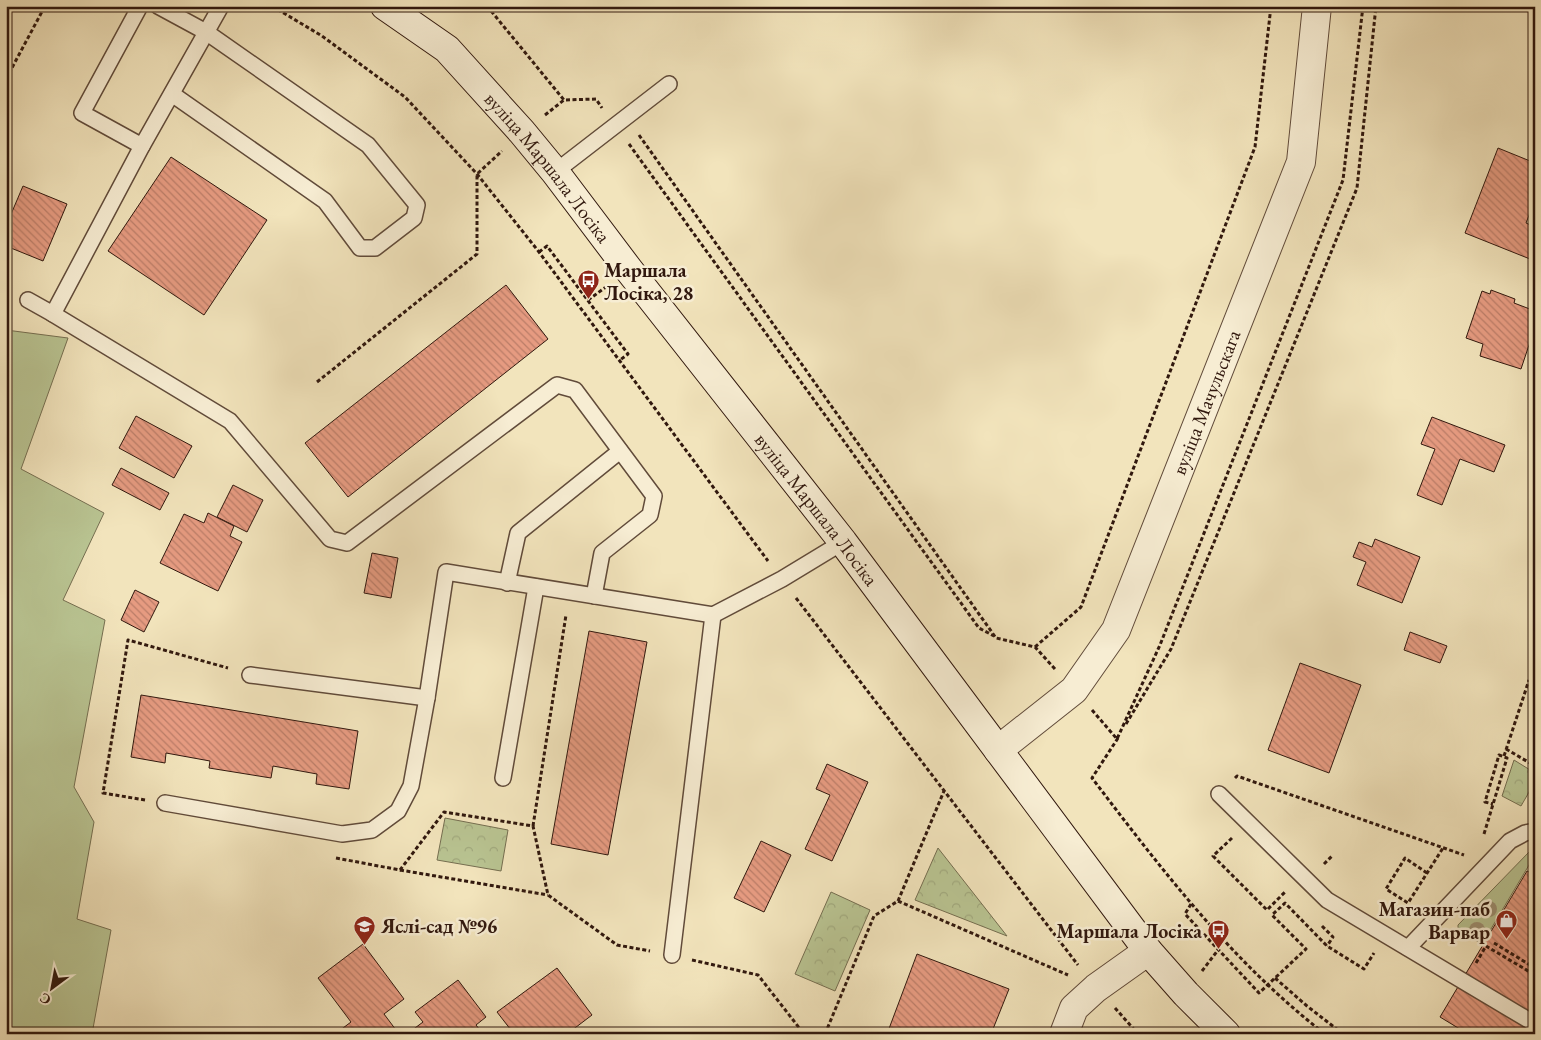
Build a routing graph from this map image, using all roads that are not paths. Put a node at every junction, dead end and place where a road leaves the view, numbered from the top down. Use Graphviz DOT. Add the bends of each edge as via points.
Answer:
graph roads {
  1 [pos="140,6"];
  2 [pos="158,6"];
  3 [pos="221,6"];
  4 [pos="385,6"];
  5 [pos="1317,6"];
  6 [pos="206,32"];
  7 [pos="669,84"];
  8 [pos="172,94"];
  9 [pos="142,146"];
  10 [pos="555,172"];
  11 [pos="28,300"];
  12 [pos="53,314"];
  13 [pos="620,450"];
  14 [pos="843,542"];
  15 [pos="507,583"];
  16 [pos="536,587"];
  17 [pos="594,596"];
  18 [pos="713,615"];
  19 [pos="250,674"];
  20 [pos="427,698"];
  21 [pos="998,750"];
  22 [pos="503,778"];
  23 [pos="1219,794"];
  24 [pos="165,803"];
  25 [pos="1535,831"];
  26 [pos="1408,948"];
  27 [pos="1148,951"];
  28 [pos="672,955"];
  29 [pos="1535,1024"];
  30 [pos="1064,1034"];
  31 [pos="1226,1034"];
  1 -- 9 [label="lane" via="82,113"];
  2 -- 6 [label="lane"];
  3 -- 6 [label="lane"];
  4 -- 10 [label="main road, вуліца Маршала Лосіка" via="447,49"];
  5 -- 21 [label="main road, вуліца Мачульскага" via="1302,162 1116,630 1074,690"];
  6 -- 8 [label="lane"];
  6 -- 8 [label="lane" via="368,145 417,205 414,218 375,248 360,248 325,201"];
  7 -- 10 [label="lane"];
  8 -- 9 [label="lane"];
  9 -- 12 [label="lane"];
  10 -- 14 [label="main road, вуліца Маршала Лосіка"];
  11 -- 12 [label="lane"];
  12 -- 13 [label="lane" via="230,421 330,539 347,543 557,385 575,390"];
  13 -- 15 [label="lane" via="518,533"];
  13 -- 17 [label="lane" via="654,496 650,514 602,553"];
  14 -- 18 [label="lane" via="782,580"];
  14 -- 21 [label="main road, вуліца Маршала Лосіка"];
  15 -- 16 [label="lane"];
  15 -- 20 [label="lane" via="446,572"];
  16 -- 17 [label="lane"];
  16 -- 22 [label="lane"];
  17 -- 18 [label="lane"];
  18 -- 28 [label="lane"];
  19 -- 20 [label="lane"];
  20 -- 24 [label="lane" via="412,786 398,811 372,830 342,834"];
  21 -- 27 [label="main road, вуліца Маршала Лосіка"];
  23 -- 26 [label="lane" via="1327,900"];
  25 -- 26 [label="lane" via="1510,841"];
  26 -- 29 [label="lane"];
  27 -- 30 [label="main road" via="1074,1008"];
  27 -- 31 [label="main road, вуліца Маршала Лосіка"];
}
